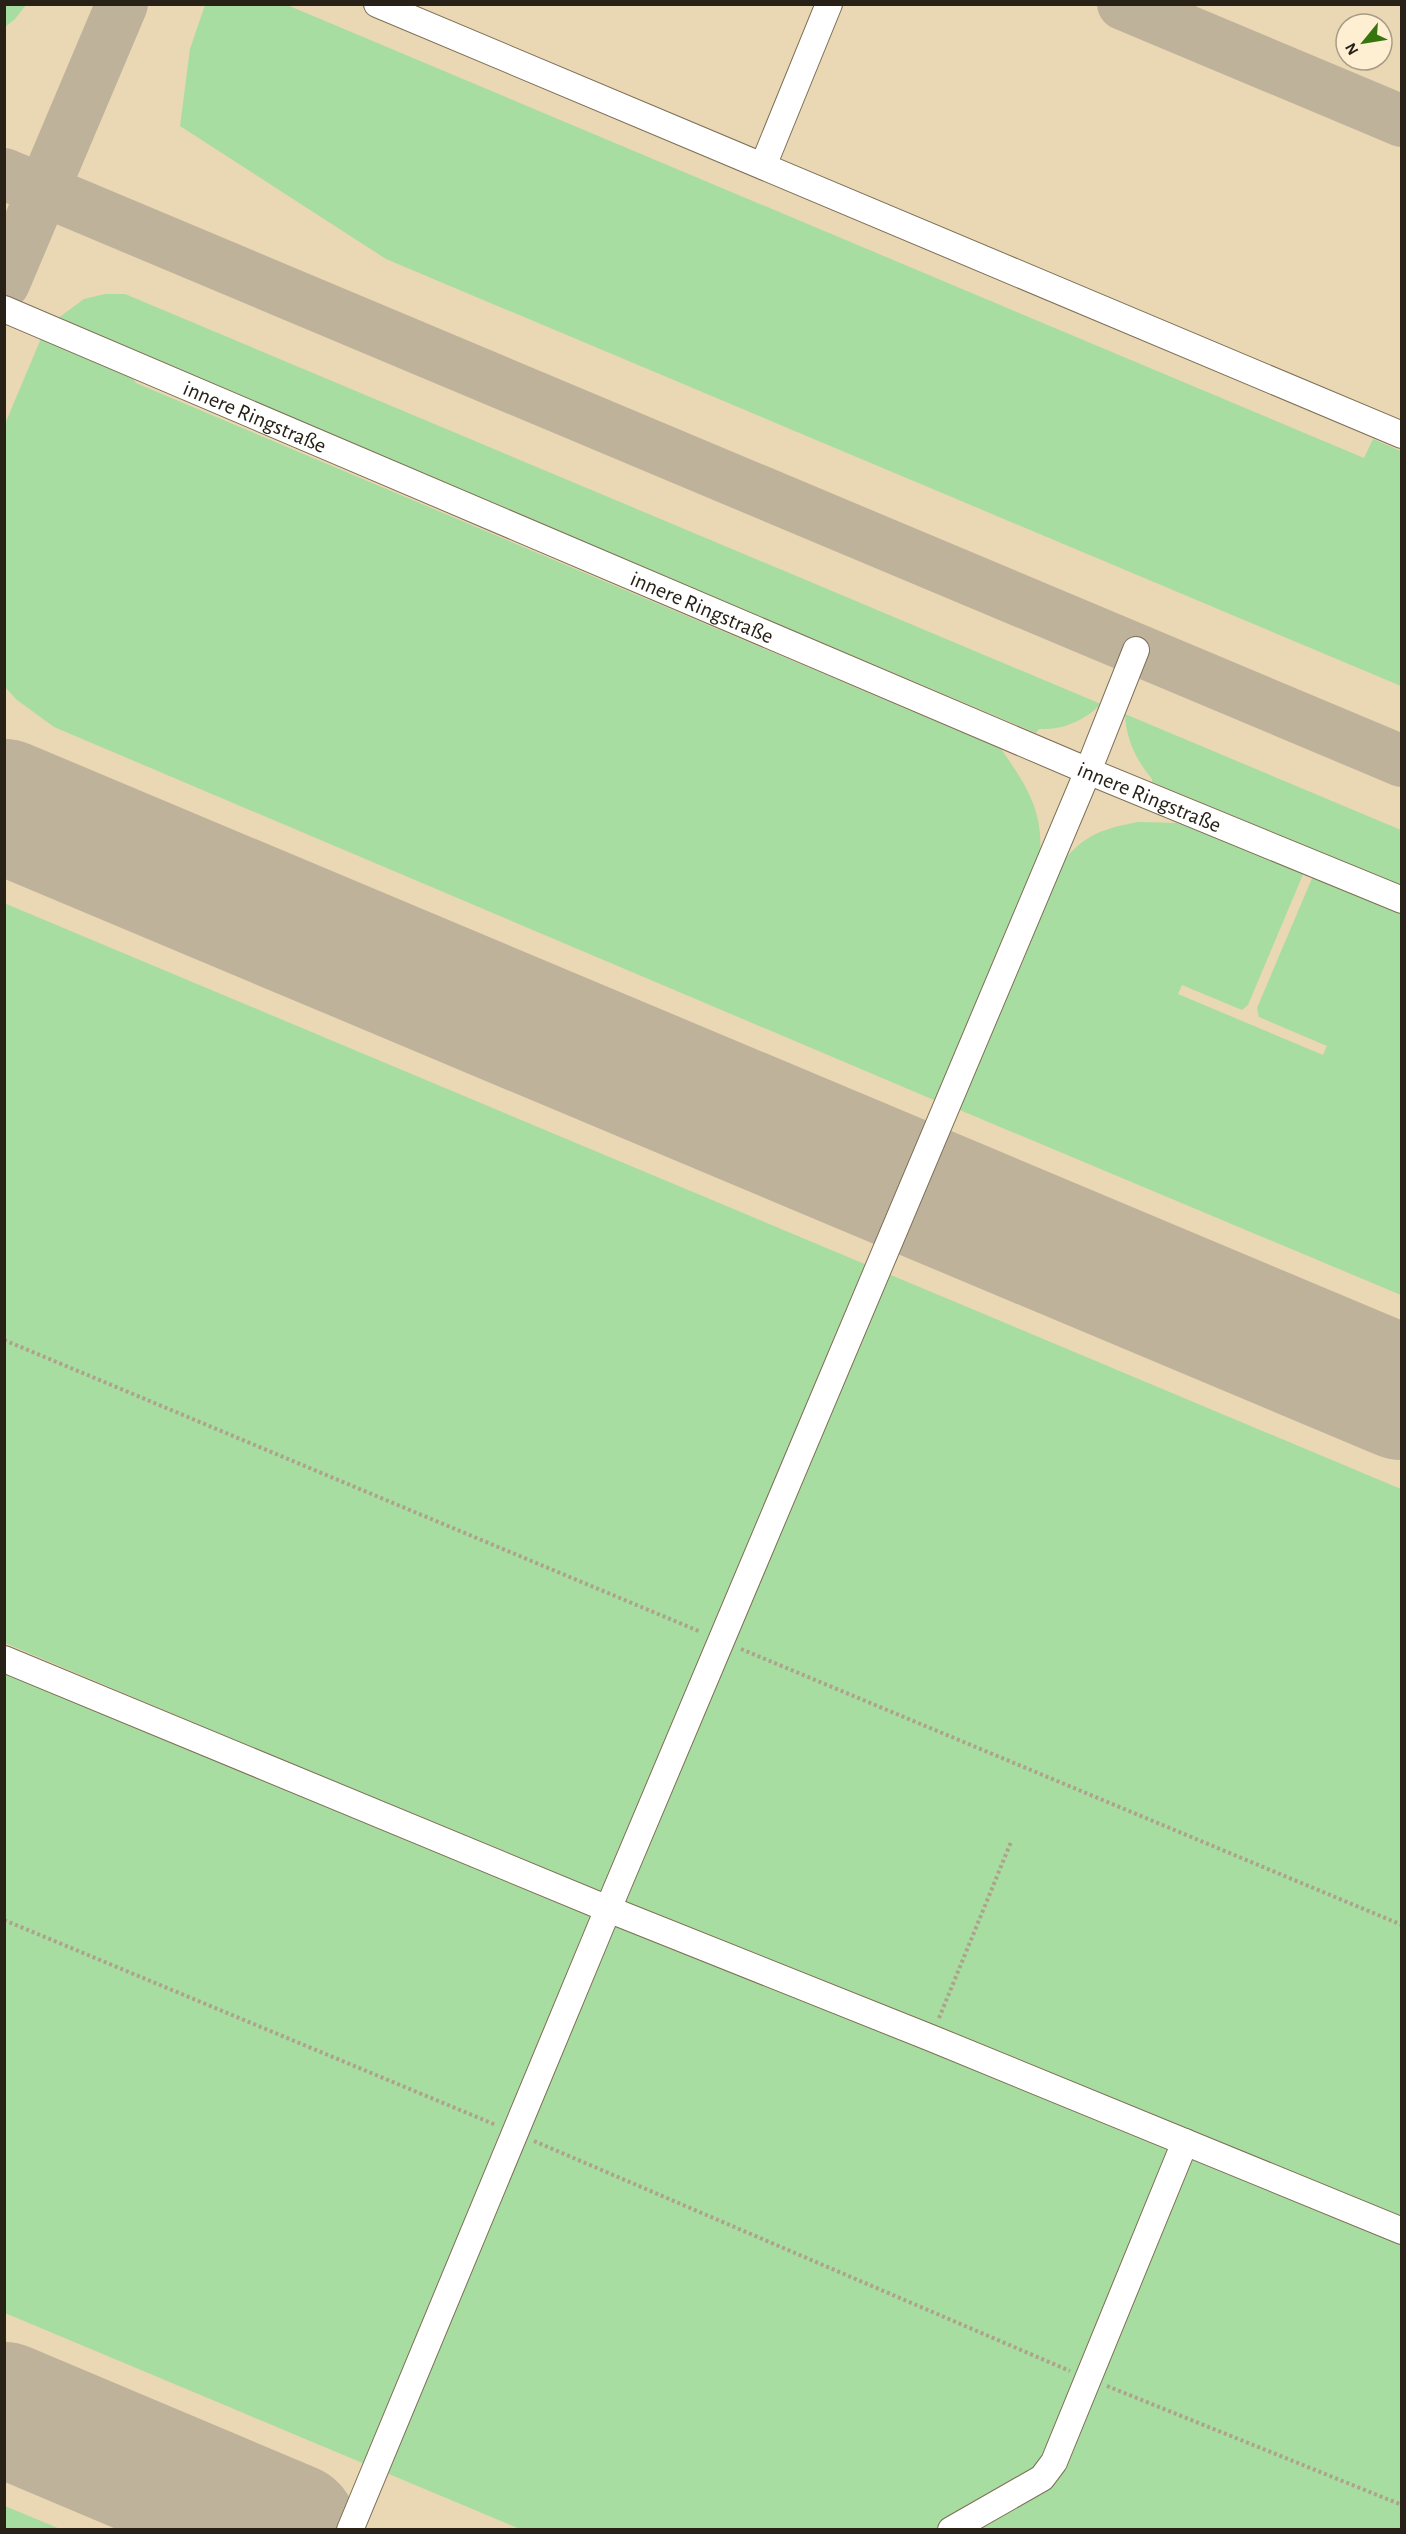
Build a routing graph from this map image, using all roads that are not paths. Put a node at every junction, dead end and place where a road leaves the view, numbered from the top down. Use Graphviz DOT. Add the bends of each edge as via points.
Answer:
graph roads {
  1 [pos="377,4"];
  2 [pos="829,4"];
  3 [pos="763,166"];
  4 [pos="4,309"];
  5 [pos="1401,435"];
  6 [pos="1136,650"];
  7 [pos="1088,771"];
  8 [pos="1401,900"];
  9 [pos="4,1659"];
  10 [pos="608,1909"];
  11 [pos="1185,2142"];
  12 [pos="1401,2231"];
  13 [pos="350,2529"];
  14 [pos="951,2529"];
  1 -- 3 [label="lane"];
  2 -- 3 [label="lane"];
  3 -- 5 [label="lane"];
  4 -- 7 [label="lane, innere Ringstraße"];
  6 -- 7 [label="lane"];
  7 -- 8 [label="lane, innere Ringstraße"];
  7 -- 10 [label="lane"];
  9 -- 10 [label="lane"];
  10 -- 11 [label="lane"];
  10 -- 13 [label="lane"];
  11 -- 12 [label="lane"];
  11 -- 14 [label="lane" via="1053,2462 1042,2478"];
}
